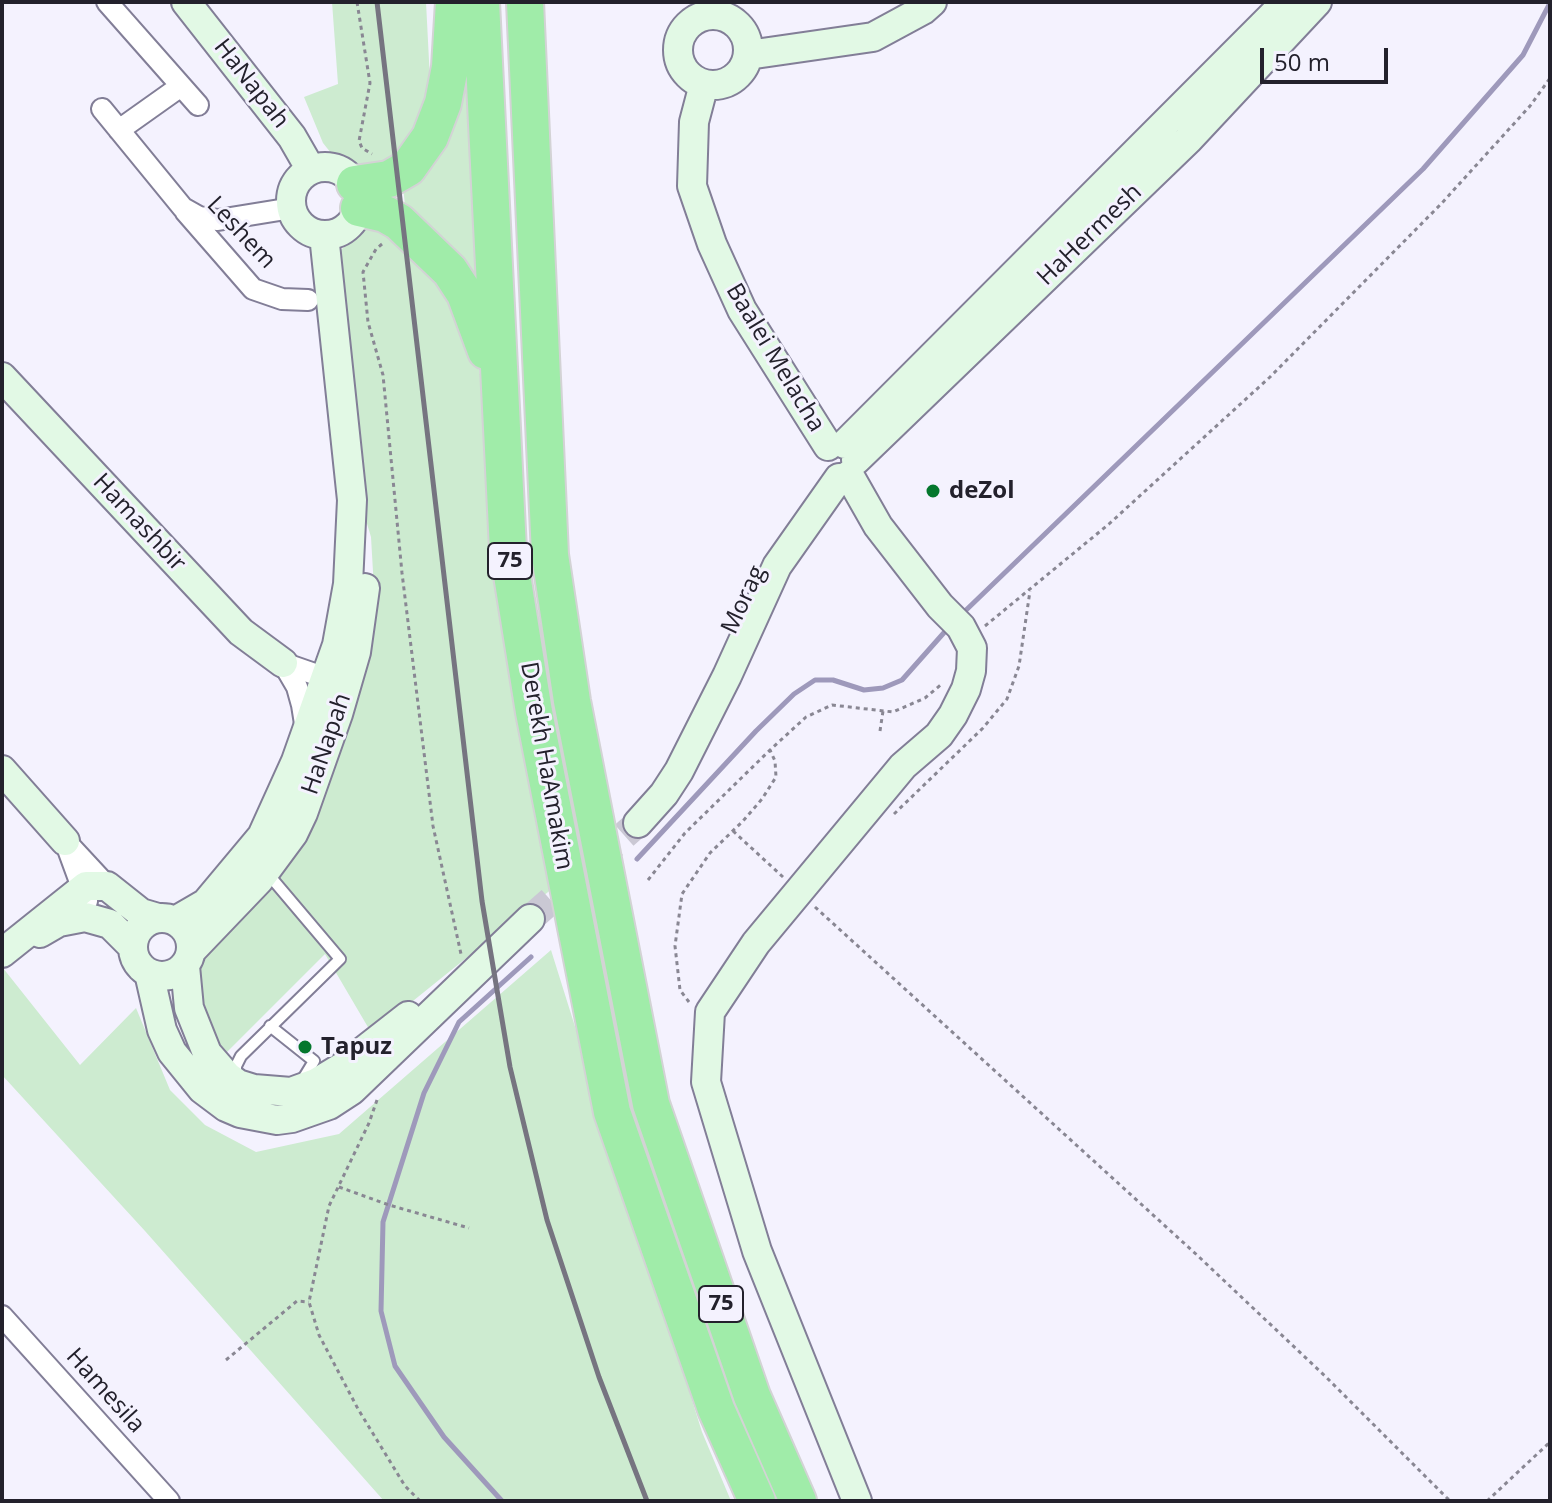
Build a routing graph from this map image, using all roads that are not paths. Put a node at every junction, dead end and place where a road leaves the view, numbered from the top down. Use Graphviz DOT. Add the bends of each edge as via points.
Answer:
graph roads {
  1 [pos="107,2"];
  2 [pos="186,2"];
  3 [pos="454,2"];
  4 [pos="481,2"];
  5 [pos="525,2"];
  6 [pos="932,2"];
  7 [pos="1286,2"];
  8 [pos="1317,2"];
  9 [pos="713,8"];
  10 [pos="748,55"];
  11 [pos="704,84"];
  12 [pos="181,86"];
  13 [pos="198,105"];
  14 [pos="102,109"];
  15 [pos="119,130"];
  16 [pos="311,170"];
  17 [pos="357,196"];
  18 [pos="183,208"];
  19 [pos="292,208"];
  20 [pos="324,235"];
  21 [pos="308,300"];
  22 [pos="2,377"];
  23 [pos="502,442"];
  24 [pos="840,462"];
  25 [pos="352,500"];
  26 [pos="283,663"];
  27 [pos="326,678"];
  28 [pos="338,714"];
  29 [pos="306,733"];
  30 [pos="2,770"];
  31 [pos="638,823"];
  32 [pos="65,841"];
  33 [pos="259,880"];
  34 [pos="94,887"];
  35 [pos="167,919"];
  36 [pos="530,919"];
  37 [pos="110,924"];
  38 [pos="133,947"];
  39 [pos="2,955"];
  40 [pos="188,958"];
  41 [pos="149,973"];
  42 [pos="469,977"];
  43 [pos="270,1026"];
  44 [pos="243,1086"];
  45 [pos="291,1092"];
  46 [pos="2,1316"];
  47 [pos="169,1501"];
  48 [pos="757,1501"];
  49 [pos="798,1501"];
  50 [pos="857,1501"];
  1 -- 12 [label="street"];
  2 -- 16 [label="street, HaNapah" via="292,137"];
  3 -- 17 [label="highway" via="450,67 430,137 408,168"];
  4 -- 23 [label="highway, Derekh HaAmakim / 75"];
  5 -- 49 [label="highway, Derekh HaAmakim / 75" via="550,555 572,701 651,1104 752,1396"];
  6 -- 10 [label="street" via="873,37"];
  7 -- 24 [label="street, HaHermesh"];
  8 -- 24 [label="street, HaHermesh" via="1188,140"];
  9 -- 10 [label="street" via="743,32"];
  9 -- 11 [label="street" via="691,22 678,40 685,72"];
  10 -- 11 [label="street" via="737,76"];
  11 -- 24 [label="street, Baalei Melacha" via="694,122 692,186 712,244 742,310"];
  12 -- 13 [label="street"];
  12 -- 15 [label="street"];
  14 -- 15 [label="street, Leshem"];
  15 -- 18 [label="street, Leshem"];
  16 -- 17 [label="street" via="340,170"];
  16 -- 19 [label="street" via="295,185"];
  17 -- 20 [label="street" via="355,217 342,231"];
  17 -- 23 [label="highway" via="370,209 394,219 450,271 465,294 483,338"];
  18 -- 19 [label="street, Leshem" via="218,220"];
  18 -- 21 [label="street, Leshem" via="253,289 282,299"];
  19 -- 20 [label="street" via="303,227"];
  20 -- 25 [label="street, HaNapah"];
  22 -- 26 [label="street, Hamashbir" via="241,632"];
  23 -- 48 [label="highway, Derekh HaAmakim / 75" via="508,550 534,712 612,1112 716,1409"];
  24 -- 31 [label="street, Morag" via="777,566 727,676 664,794"];
  24 -- 50 [label="street, Baalei Melacha" via="878,526 964,633 972,648 971,671 939,735 903,766 756,943 710,1012 706,1082 757,1251"];
  25 -- 27 [label="street, HaNapah" via="345,604"];
  25 -- 28 [label="street, HaNapah" via="365,552 363,613"];
  26 -- 27 [label="street, Hamashbir"];
  26 -- 29 [label="street, Hamashbir" via="300,696"];
  27 -- 28 [label="street" via="336,690"];
  27 -- 29 [label="street, HaNapah"];
  28 -- 33 [label="street, HaNapah" via="303,813"];
  29 -- 35 [label="street, HaNapah" via="262,836 206,903"];
  30 -- 32 [label="street"];
  32 -- 34 [label="street"];
  33 -- 40 [label="street, HaNapah"];
  33 -- 43 [label="lane" via="274,881 340,959"];
  34 -- 35 [label="street" via="141,913"];
  34 -- 37 [label="street" via="93,909"];
  34 -- 39 [label="street"];
  35 -- 38 [label="street" via="140,927"];
  35 -- 40 [label="street" via="188,932"];
  36 -- 42 [label="street"];
  37 -- 38 [label="street"];
  37 -- 39 [label="street" via="85,917 59,922"];
  38 -- 41 [label="street" via="137,962"];
  40 -- 41 [label="street" via="168,976"];
  40 -- 44 [label="street" via="189,1008 207,1053"];
  41 -- 42 [label="street" via="172,1052 202,1089 240,1113 277,1120 312,1113 352,1090"];
  42 -- 45 [label="street" via="331,1075"];
  43 -- 44 [label="lane" via="237,1060 235,1072"];
  43 -- 45 [label="lane" via="314,1061"];
  44 -- 45 [label="street"];
  46 -- 47 [label="street, Hamesila"];
}
